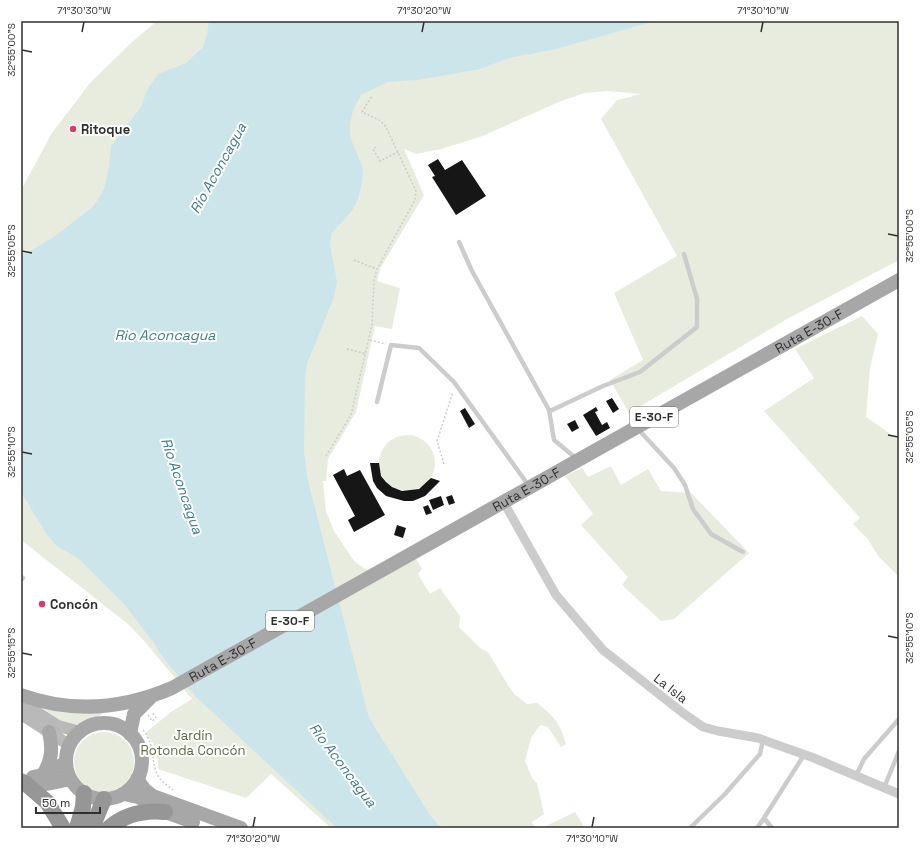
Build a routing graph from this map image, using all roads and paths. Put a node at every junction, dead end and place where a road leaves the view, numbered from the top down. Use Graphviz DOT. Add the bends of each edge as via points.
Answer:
graph roads {
  1 [pos="372,96"];
  2 [pos="376,147"];
  3 [pos="398,152"];
  4 [pos="459,242"];
  5 [pos="684,254"];
  6 [pos="354,260"];
  7 [pos="377,269"];
  8 [pos="899,280"];
  9 [pos="369,340"];
  10 [pos="391,345"];
  11 [pos="347,349"];
  12 [pos="366,354"];
  13 [pos="456,384"];
  14 [pos="377,402"];
  15 [pos="550,411"];
  16 [pos="636,427"];
  17 [pos="326,456"];
  18 [pos="578,460"];
  19 [pos="444,464"];
  20 [pos="529,487"];
  21 [pos="503,501"];
  22 [pos="743,552"];
  23 [pos="21,695"];
  24 [pos="21,702"];
  25 [pos="124,703"];
  26 [pos="151,703"];
  27 [pos="21,714"];
  28 [pos="144,717"];
  29 [pos="899,718"];
  30 [pos="96,724"];
  31 [pos="144,726"];
  32 [pos="49,732"];
  33 [pos="80,732"];
  34 [pos="130,734"];
  35 [pos="763,740"];
  36 [pos="69,745"];
  37 [pos="899,751"];
  38 [pos="804,755"];
  39 [pos="66,762"];
  40 [pos="42,776"];
  41 [pos="856,776"];
  42 [pos="70,779"];
  43 [pos="138,779"];
  44 [pos="22,780"];
  45 [pos="884,788"];
  46 [pos="84,793"];
  47 [pos="124,794"];
  48 [pos="899,794"];
  49 [pos="104,799"];
  50 [pos="181,808"];
  51 [pos="165,812"];
  52 [pos="764,818"];
  53 [pos="63,828"];
  54 [pos="77,828"];
  55 [pos="92,828"];
  56 [pos="109,828"];
  57 [pos="211,828"];
  58 [pos="241,828"];
  59 [pos="690,828"];
  60 [pos="756,828"];
  61 [pos="772,828"];
  1 -- 3 [label="path" via="362,112 381,121"];
  2 -- 3 [label="path" via="373,149 380,161"];
  3 -- 7 [label="path" via="416,191 416,200"];
  4 -- 15 [label="lane" via="472,271"];
  5 -- 15 [label="lane" via="698,299 697,327 640,372"];
  6 -- 7 [label="path"];
  7 -- 9 [label="path"];
  8 -- 16 [label="main road, Ruta E-30-F / E-30-F"];
  9 -- 10 [label="path"];
  9 -- 12 [label="path"];
  10 -- 13 [label="lane" via="419,348"];
  10 -- 14 [label="lane"];
  11 -- 12 [label="path"];
  12 -- 17 [label="path" via="351,415"];
  13 -- 19 [label="path" via="437,441"];
  13 -- 20 [label="lane"];
  15 -- 18 [label="lane" via="554,440"];
  16 -- 18 [label="main road, Ruta E-30-F / E-30-F"];
  16 -- 22 [label="lane" via="674,468 685,485 693,509 711,534"];
  18 -- 20 [label="main road, Ruta E-30-F / E-30-F"];
  20 -- 21 [label="main road, Ruta E-30-F / E-30-F"];
  21 -- 26 [label="main road, Ruta E-30-F / E-30-F" via="172,688"];
  21 -- 35 [label="street, La Isla" via="556,595 603,650 703,727"];
  23 -- 25 [label="main road" via="50,704 79,707"];
  24 -- 33 [label="main road" via="58,726"];
  25 -- 26 [label="main road, Ruta E-30-F / E-30-F"];
  25 -- 30 [label="main road, Ruta E-30-F / E-30-F"];
  26 -- 28 [label="path" via="156,718 152,720 148,714"];
  26 -- 34 [label="main road, Ruta E-30-F / E-30-F" via="134,714"];
  27 -- 32 [label="main road"];
  29 -- 41 [label="lane" via="864,759"];
  30 -- 33 [label="main road, E-30-F"];
  30 -- 34 [label="main road" via="115,725"];
  31 -- 50 [label="path" via="142,728 151,742 158,777 176,794"];
  32 -- 36 [label="main road"];
  32 -- 40 [label="main road" via="52,753"];
  33 -- 36 [label="main road, E-30-F"];
  34 -- 43 [label="main road" via="142,756"];
  35 -- 38 [label="street, La Isla"];
  35 -- 59 [label="lane" via="760,754 725,794"];
  36 -- 39 [label="main road"];
  37 -- 45 [label="lane"];
  38 -- 41 [label="street, La Isla"];
  38 -- 52 [label="lane"];
  39 -- 40 [label="main road" via="55,771"];
  39 -- 42 [label="main road"];
  40 -- 44 [label="main road"];
  41 -- 45 [label="street, La Isla"];
  42 -- 44 [label="main road" via="43,784"];
  42 -- 46 [label="main road"];
  43 -- 47 [label="main road"];
  43 -- 50 [label="main road" via="145,790 153,796"];
  44 -- 53 [label="highway" via="47,802"];
  45 -- 48 [label="street, La Isla"];
  46 -- 49 [label="main road"];
  46 -- 54 [label="highway"];
  47 -- 49 [label="main road"];
  47 -- 51 [label="main road" via="138,797"];
  49 -- 55 [label="highway"];
  50 -- 58 [label="main road"];
  51 -- 56 [label="highway" via="132,815"];
  51 -- 57 [label="main road"];
  52 -- 60 [label="lane"];
  52 -- 61 [label="lane"];
}
